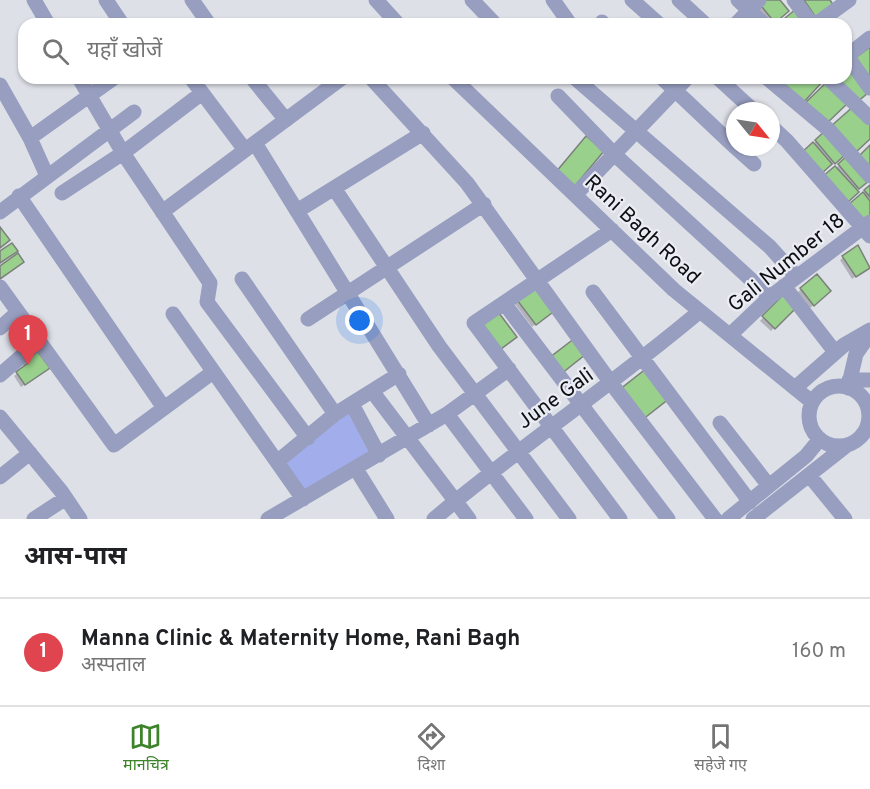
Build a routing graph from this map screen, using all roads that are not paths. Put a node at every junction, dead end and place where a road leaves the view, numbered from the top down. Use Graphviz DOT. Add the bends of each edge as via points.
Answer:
graph roads {
  1 [pos="34,0"];
  2 [pos="106,0"];
  3 [pos="192,0"];
  4 [pos="376,0"];
  5 [pos="472,0"];
  6 [pos="553,0"];
  7 [pos="632,0"];
  8 [pos="679,0"];
  9 [pos="759,0"];
  10 [pos="794,0"];
  11 [pos="849,0"];
  12 [pos="743,5"];
  13 [pos="44,18"];
  14 [pos="118,18"];
  15 [pos="200,18"];
  16 [pos="392,18"];
  17 [pos="489,18"];
  18 [pos="566,18"];
  19 [pos="652,18"];
  20 [pos="698,18"];
  21 [pos="757,18"];
  22 [pos="809,18"];
  23 [pos="823,18"];
  24 [pos="870,38"];
  25 [pos="852,52"];
  26 [pos="852,65"];
  27 [pos="83,84"];
  28 [pos="105,84"];
  29 [pos="195,84"];
  30 [pos="257,84"];
  31 [pos="334,84"];
  32 [pos="377,84"];
  33 [pos="459,84"];
  34 [pos="582,84"];
  35 [pos="668,84"];
  36 [pos="681,84"];
  37 [pos="725,84"];
  38 [pos="774,84"];
  39 [pos="834,84"];
  40 [pos="0,85"];
  41 [pos="870,88"];
  42 [pos="675,90"];
  43 [pos="202,93"];
  44 [pos="89,95"];
  45 [pos="558,96"];
  46 [pos="744,102"];
  47 [pos="134,112"];
  48 [pos="870,118"];
  49 [pos="286,120"];
  50 [pos="109,128"];
  51 [pos="635,131"];
  52 [pos="423,133"];
  53 [pos="780,135"];
  54 [pos="30,138"];
  55 [pos="726,138"];
  56 [pos="250,147"];
  57 [pos="123,153"];
  58 [pos="614,154"];
  59 [pos="745,156"];
  60 [pos="754,164"];
  61 [pos="46,176"];
  62 [pos="870,176"];
  63 [pos="334,188"];
  64 [pos="62,193"];
  65 [pos="575,195"];
  66 [pos="19,196"];
  67 [pos="484,204"];
  68 [pos="1,207"];
  69 [pos="297,211"];
  70 [pos="162,212"];
  71 [pos="868,228"];
  72 [pos="612,230"];
  73 [pos="388,268"];
  74 [pos="538,278"];
  75 [pos="242,279"];
  76 [pos="790,281"];
  77 [pos="0,287"];
  78 [pos="593,291"];
  79 [pos="349,294"];
  80 [pos="770,297"];
  81 [pos="504,303"];
  82 [pos="700,311"];
  83 [pos="18,312"];
  84 [pos="173,314"];
  85 [pos="308,319"];
  86 [pos="0,327"];
  87 [pos="870,330"];
  88 [pos="870,334"];
  89 [pos="730,335"];
  90 [pos="39,341"];
  91 [pos="835,352"];
  92 [pos="644,359"];
  93 [pos="509,369"];
  94 [pos="213,372"];
  95 [pos="399,374"];
  96 [pos="0,375"];
  97 [pos="870,380"];
  98 [pos="611,383"];
  99 [pos="849,384"];
  100 [pos="795,388"];
  101 [pos="372,391"];
  102 [pos="475,393"];
  103 [pos="812,402"];
  104 [pos="352,404"];
  105 [pos="583,405"];
  106 [pos="164,408"];
  107 [pos="335,414"];
  108 [pos="447,414"];
  109 [pos="0,417"];
  110 [pos="720,423"];
  111 [pos="429,425"];
  112 [pos="551,426"];
  113 [pos="868,432"];
  114 [pos="410,437"];
  115 [pos="308,438"];
  116 [pos="820,439"];
  117 [pos="847,445"];
  118 [pos="518,451"];
  119 [pos="30,453"];
  120 [pos="379,455"];
  121 [pos="278,461"];
  122 [pos="356,468"];
  123 [pos="492,474"];
  124 [pos="809,475"];
  125 [pos="0,477"];
  126 [pos="769,486"];
  127 [pos="66,498"];
  128 [pos="303,499"];
  129 [pos="456,501"];
  130 [pos="750,502"];
  131 [pos="278,516"];
  132 [pos="34,519"];
  133 [pos="80,519"];
  134 [pos="387,519"];
  135 [pos="434,519"];
  136 [pos="468,519"];
  137 [pos="526,519"];
  138 [pos="569,519"];
  139 [pos="620,519"];
  140 [pos="668,519"];
  141 [pos="715,519"];
  142 [pos="728,519"];
  143 [pos="753,519"];
  144 [pos="846,519"];
  1 -- 13 [label="street"];
  2 -- 14 [label="street"];
  3 -- 15 [label="street"];
  4 -- 16 [label="street"];
  5 -- 17 [label="street"];
  6 -- 18 [label="street"];
  7 -- 19 [label="street"];
  8 -- 20 [label="street"];
  9 -- 12 [label="street"];
  10 -- 22 [label="street"];
  11 -- 23 [label="street"];
  12 -- 21 [label="street"];
  24 -- 25 [label="street"];
  26 -- 41 [label="street"];
  27 -- 44 [label="street"];
  28 -- 44 [label="street"];
  29 -- 43 [label="street"];
  30 -- 49 [label="street"];
  31 -- 49 [label="street"];
  32 -- 52 [label="street"];
  33 -- 65 [label="street, Rani Bagh Road"];
  34 -- 51 [label="street"];
  35 -- 42 [label="street"];
  36 -- 42 [label="street"];
  37 -- 46 [label="street"];
  38 -- 62 [label="street" via="829,130"];
  39 -- 48 [label="street"];
  40 -- 54 [label="street"];
  42 -- 51 [label="street"];
  42 -- 55 [label="street"];
  43 -- 56 [label="street"];
  43 -- 57 [label="street"];
  44 -- 50 [label="street"];
  44 -- 54 [label="street"];
  45 -- 58 [label="street"];
  47 -- 50 [label="street"];
  49 -- 56 [label="street"];
  50 -- 57 [label="street"];
  50 -- 61 [label="street"];
  51 -- 58 [label="street"];
  51 -- 76 [label="street" via="770,247"];
  52 -- 63 [label="street"];
  52 -- 67 [label="street"];
  53 -- 71 [label="street"];
  54 -- 61 [label="street"];
  56 -- 69 [label="street"];
  56 -- 70 [label="street"];
  57 -- 64 [label="street"];
  57 -- 70 [label="street"];
  58 -- 65 [label="street"];
  58 -- 80 [label="street"];
  59 -- 60 [label="street"];
  61 -- 66 [label="street"];
  63 -- 69 [label="street"];
  63 -- 73 [label="street"];
  65 -- 72 [label="street, Rani Bagh Road"];
  66 -- 68 [label="street"];
  66 -- 106 [label="street"];
  67 -- 73 [label="street"];
  67 -- 74 [label="street"];
  69 -- 79 [label="street"];
  70 -- 115 [label="street" via="210,283 207,302"];
  71 -- 76 [label="street, Gali Number 18"];
  72 -- 74 [label="street"];
  72 -- 82 [label="street, Rani Bagh Road"];
  73 -- 79 [label="street"];
  73 -- 102 [label="street"];
  74 -- 81 [label="street"];
  74 -- 98 [label="street"];
  75 -- 107 [label="street"];
  76 -- 80 [label="street, Gali Number 18"];
  76 -- 91 [label="street"];
  77 -- 83 [label="street"];
  78 -- 92 [label="street"];
  79 -- 85 [label="street"];
  79 -- 95 [label="street"];
  80 -- 89 [label="street, Gali Number 18"];
  81 -- 93 [label="street" via="474,323"];
  81 -- 105 [label="street"];
  82 -- 89 [label="street, Rani Bagh Road"];
  82 -- 92 [label="street, June Gali"];
  83 -- 86 [label="street"];
  83 -- 90 [label="street"];
  84 -- 94 [label="street"];
  87 -- 91 [label="street"];
  88 -- 99 [label="street" via="856,354"];
  89 -- 100 [label="street, Rani Bagh Road"];
  90 -- 96 [label="street"];
  90 -- 106 [label="street" via="114,445"];
  91 -- 100 [label="street"];
  92 -- 98 [label="street, June Gali"];
  92 -- 130 [label="street"];
  93 -- 102 [label="street"];
  93 -- 112 [label="street"];
  94 -- 106 [label="street"];
  94 -- 121 [label="street"];
  95 -- 101 [label="street"];
  95 -- 111 [label="street"];
  97 -- 99 [label="street"];
  98 -- 105 [label="street, June Gali"];
  98 -- 141 [label="street"];
  99 -- 103 [label="street" via="830,387"];
  99 -- 113 [label="street" via="868,407"];
  100 -- 103 [label="street, Rani Bagh Road"];
  101 -- 104 [label="street"];
  101 -- 114 [label="street"];
  102 -- 108 [label="street"];
  102 -- 118 [label="street"];
  103 -- 116 [label="street" via="810,424"];
  104 -- 107 [label="street"];
  104 -- 120 [label="street"];
  105 -- 112 [label="street, June Gali"];
  105 -- 140 [label="street"];
  107 -- 115 [label="street"];
  108 -- 111 [label="street"];
  108 -- 123 [label="street"];
  109 -- 119 [label="street"];
  110 -- 126 [label="street"];
  111 -- 114 [label="street"];
  112 -- 118 [label="street, June Gali"];
  112 -- 139 [label="street"];
  113 -- 117 [label="street"];
  114 -- 120 [label="street"];
  114 -- 129 [label="street"];
  115 -- 121 [label="street"];
  116 -- 117 [label="street" via="830,445"];
  116 -- 126 [label="street" via="806,456"];
  117 -- 124 [label="street"];
  118 -- 123 [label="street, June Gali"];
  118 -- 138 [label="street"];
  119 -- 125 [label="street"];
  119 -- 127 [label="street"];
  120 -- 122 [label="street"];
  121 -- 128 [label="street"];
  122 -- 128 [label="street"];
  122 -- 134 [label="street"];
  123 -- 129 [label="street, June Gali"];
  123 -- 137 [label="street"];
  124 -- 143 [label="street"];
  124 -- 144 [label="street"];
  126 -- 130 [label="street"];
  127 -- 132 [label="street"];
  127 -- 133 [label="street"];
  128 -- 131 [label="street"];
  129 -- 135 [label="street, June Gali"];
  129 -- 136 [label="street"];
  130 -- 142 [label="street"];
}
